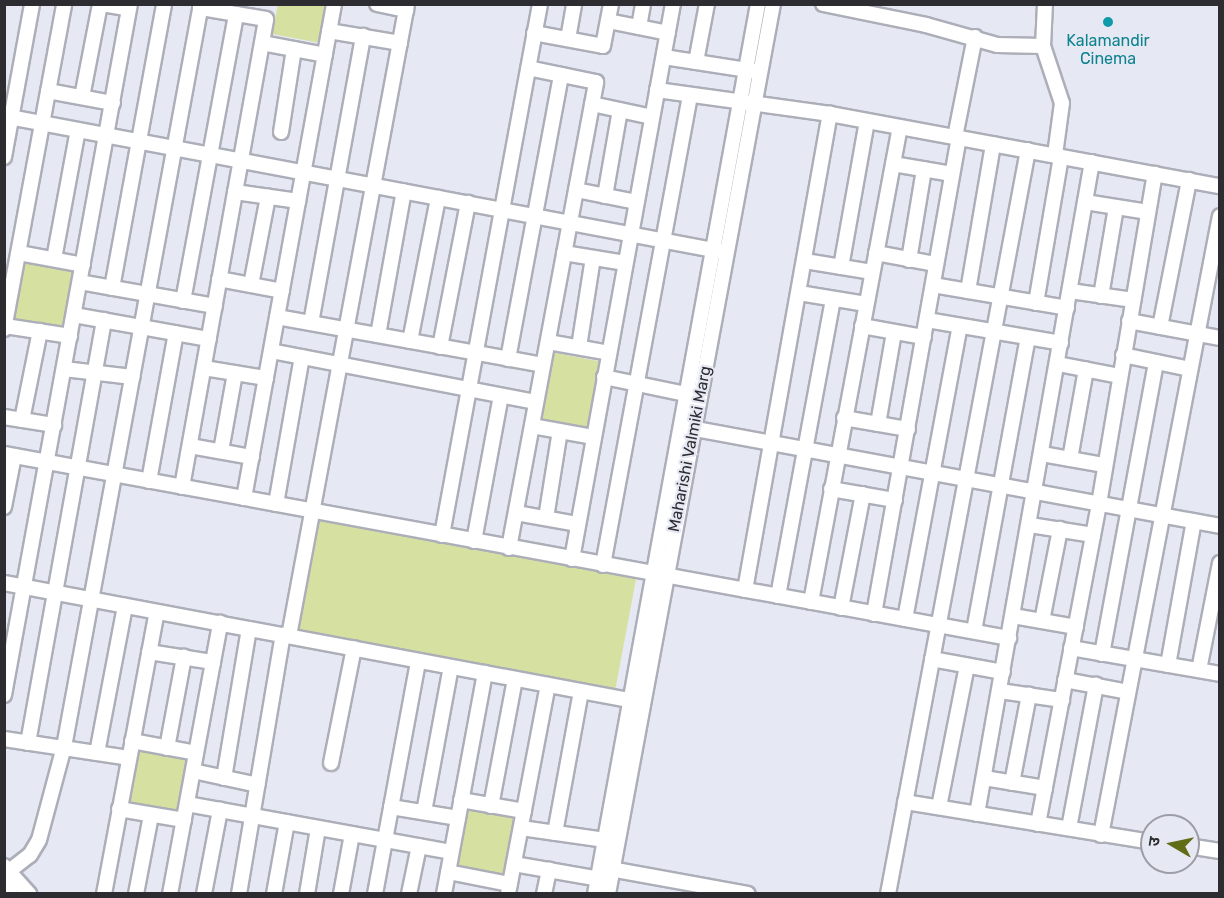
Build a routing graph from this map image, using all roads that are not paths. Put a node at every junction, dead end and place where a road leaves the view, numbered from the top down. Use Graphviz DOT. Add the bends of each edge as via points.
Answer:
graph roads {
  1 [pos="32,4"];
  2 [pos="64,4"];
  3 [pos="101,4"];
  4 [pos="164,4"];
  5 [pos="334,4"];
  6 [pos="377,4"];
  7 [pos="540,4"];
  8 [pos="574,4"];
  9 [pos="610,4"];
  10 [pos="643,4"];
  11 [pos="673,4"];
  12 [pos="707,4"];
  13 [pos="758,4"];
  14 [pos="773,4"];
  15 [pos="823,4"];
  16 [pos="1045,4"];
  17 [pos="201,6"];
  18 [pos="130,7"];
  19 [pos="406,7"];
  20 [pos="236,14"];
  21 [pos="608,21"];
  22 [pos="639,27"];
  23 [pos="329,31"];
  24 [pos="534,33"];
  25 [pos="668,33"];
  26 [pos="363,36"];
  27 [pos="975,38"];
  28 [pos="568,39"];
  29 [pos="262,43"];
  30 [pos="400,43"];
  31 [pos="1043,46"];
  32 [pos="294,49"];
  33 [pos="325,55"];
  34 [pos="664,57"];
  35 [pos="696,62"];
  36 [pos="528,68"];
  37 [pos="753,71"];
  38 [pos="561,75"];
  39 [pos="657,90"];
  40 [pos="48,91"];
  41 [pos="690,96"];
  42 [pos="82,97"];
  43 [pos="747,102"];
  44 [pos="113,103"];
  45 [pos="592,104"];
  46 [pos="620,110"];
  47 [pos="830,114"];
  48 [pos="8,116"];
  49 [pos="652,117"];
  50 [pos="867,121"];
  51 [pos="42,123"];
  52 [pos="900,127"];
  53 [pos="78,130"];
  54 [pos="281,132"];
  55 [pos="107,135"];
  56 [pos="957,137"];
  57 [pos="139,141"];
  58 [pos="993,144"];
  59 [pos="175,148"];
  60 [pos="1028,150"];
  61 [pos="210,154"];
  62 [pos="1058,156"];
  63 [pos="4,157"];
  64 [pos="241,160"];
  65 [pos="1092,162"];
  66 [pos="892,164"];
  67 [pos="924,169"];
  68 [pos="304,172"];
  69 [pos="952,174"];
  70 [pos="1155,174"];
  71 [pos="337,179"];
  72 [pos="1189,180"];
  73 [pos="374,186"];
  74 [pos="1220,186"];
  75 [pos="576,190"];
  76 [pos="404,191"];
  77 [pos="235,192"];
  78 [pos="604,196"];
  79 [pos="268,197"];
  80 [pos="438,198"];
  81 [pos="298,201"];
  82 [pos="636,202"];
  83 [pos="1085,202"];
  84 [pos="468,203"];
  85 [pos="1116,207"];
  86 [pos="501,210"];
  87 [pos="1148,212"];
  88 [pos="535,216"];
  89 [pos="1220,216"];
  90 [pos="570,223"];
  91 [pos="630,234"];
  92 [pos="662,240"];
  93 [pos="719,251"];
  94 [pos="19,253"];
  95 [pos="564,254"];
  96 [pos="876,254"];
  97 [pos="593,258"];
  98 [pos="54,259"];
  99 [pos="909,260"];
  100 [pos="804,261"];
  101 [pos="625,263"];
  102 [pos="936,264"];
  103 [pos="83,265"];
  104 [pos="841,267"];
  105 [pos="10,271"];
  106 [pos="872,272"];
  107 [pos="219,279"];
  108 [pos="80,282"];
  109 [pos="251,285"];
  110 [pos="933,285"];
  111 [pos="112,288"];
  112 [pos="282,291"];
  113 [pos="968,291"];
  114 [pos="1070,291"];
  115 [pos="799,293"];
  116 [pos="148,294"];
  117 [pos="1101,296"];
  118 [pos="1001,297"];
  119 [pos="833,299"];
  120 [pos="1133,300"];
  121 [pos="183,301"];
  122 [pos="7,303"];
  123 [pos="1035,303"];
  124 [pos="866,304"];
  125 [pos="214,306"];
  126 [pos="1067,308"];
  127 [pos="74,315"];
  128 [pos="277,317"];
  129 [pos="104,320"];
  130 [pos="927,320"];
  131 [pos="1129,321"];
  132 [pos="311,323"];
  133 [pos="960,326"];
  134 [pos="142,327"];
  135 [pos="862,327"];
  136 [pos="1160,327"];
  137 [pos="5,328"];
  138 [pos="346,330"];
  139 [pos="40,331"];
  140 [pos="894,332"];
  141 [pos="996,332"];
  142 [pos="176,333"];
  143 [pos="1197,333"];
  144 [pos="378,335"];
  145 [pos="70,336"];
  146 [pos="924,337"];
  147 [pos="1028,338"];
  148 [pos="1220,338"];
  149 [pos="209,339"];
  150 [pos="410,341"];
  151 [pos="548,342"];
  152 [pos="1061,343"];
  153 [pos="440,347"];
  154 [pos="579,347"];
  155 [pos="271,351"];
  156 [pos="475,353"];
  157 [pos="609,353"];
  158 [pos="1123,355"];
  159 [pos="302,357"];
  160 [pos="508,359"];
  161 [pos="1156,362"];
  162 [pos="1058,364"];
  163 [pos="339,365"];
  164 [pos="543,365"];
  165 [pos="204,368"];
  166 [pos="64,369"];
  167 [pos="1086,369"];
  168 [pos="1190,369"];
  169 [pos="94,372"];
  170 [pos="235,373"];
  171 [pos="1119,376"];
  172 [pos="133,377"];
  173 [pos="604,377"];
  174 [pos="266,378"];
  175 [pos="636,384"];
  176 [pos="468,389"];
  177 [pos="686,394"];
  178 [pos="501,396"];
  179 [pos="536,402"];
  180 [pos="4,417"];
  181 [pos="844,417"];
  182 [pos="22,420"];
  183 [pos="878,424"];
  184 [pos="54,426"];
  185 [pos="532,426"];
  186 [pos="687,427"];
  187 [pos="908,429"];
  188 [pos="561,431"];
  189 [pos="594,438"];
  190 [pos="773,443"];
  191 [pos="190,446"];
  192 [pos="806,449"];
  193 [pos="220,451"];
  194 [pos="1042,454"];
  195 [pos="9,455"];
  196 [pos="837,455"];
  197 [pos="252,457"];
  198 [pos="1071,459"];
  199 [pos="47,462"];
  200 [pos="1103,465"];
  201 [pos="77,467"];
  202 [pos="901,467"];
  203 [pos="933,473"];
  204 [pos="115,474"];
  205 [pos="967,479"];
  206 [pos="149,481"];
  207 [pos="1002,486"];
  208 [pos="182,487"];
  209 [pos="831,489"];
  210 [pos="1036,492"];
  211 [pos="863,494"];
  212 [pos="244,498"];
  213 [pos="895,500"];
  214 [pos="276,504"];
  215 [pos="1099,504"];
  216 [pos="4,507"];
  217 [pos="1127,509"];
  218 [pos="312,510"];
  219 [pos="516,513"];
  220 [pos="1162,515"];
  221 [pos="546,518"];
  222 [pos="1194,521"];
  223 [pos="578,524"];
  224 [pos="1030,525"];
  225 [pos="1220,526"];
  226 [pos="1060,529"];
  227 [pos="442,535"];
  228 [pos="1093,535"];
  229 [pos="474,541"];
  230 [pos="509,548"];
  231 [pos="572,559"];
  232 [pos="1220,563"];
  233 [pos="603,565"];
  234 [pos="660,575"];
  235 [pos="4,583"];
  236 [pos="24,587"];
  237 [pos="745,590"];
  238 [pos="54,592"];
  239 [pos="778,596"];
  240 [pos="93,600"];
  241 [pos="811,602"];
  242 [pos="125,606"];
  243 [pos="841,608"];
  244 [pos="156,612"];
  245 [pos="874,614"];
  246 [pos="1013,616"];
  247 [pos="905,619"];
  248 [pos="1042,621"];
  249 [pos="220,623"];
  250 [pos="939,625"];
  251 [pos="1076,627"];
  252 [pos="249,629"];
  253 [pos="974,632"];
  254 [pos="286,636"];
  255 [pos="1009,638"];
  256 [pos="354,648"];
  257 [pos="1071,648"];
  258 [pos="149,652"];
  259 [pos="1102,654"];
  260 [pos="183,657"];
  261 [pos="932,659"];
  262 [pos="1134,659"];
  263 [pos="418,661"];
  264 [pos="213,662"];
  265 [pos="1168,665"];
  266 [pos="967,666"];
  267 [pos="451,667"];
  268 [pos="1199,670"];
  269 [pos="1003,672"];
  270 [pos="485,673"];
  271 [pos="1220,674"];
  272 [pos="515,679"];
  273 [pos="1065,680"];
  274 [pos="548,685"];
  275 [pos="1096,685"];
  276 [pos="581,691"];
  277 [pos="1000,691"];
  278 [pos="1128,692"];
  279 [pos="4,695"];
  280 [pos="1029,695"];
  281 [pos="1062,700"];
  282 [pos="637,701"];
  283 [pos="4,739"];
  284 [pos="132,741"];
  285 [pos="28,743"];
  286 [pos="64,747"];
  287 [pos="167,748"];
  288 [pos="97,753"];
  289 [pos="196,753"];
  290 [pos="129,758"];
  291 [pos="331,763"];
  292 [pos="193,771"];
  293 [pos="224,778"];
  294 [pos="984,778"];
  295 [pos="1012,783"];
  296 [pos="258,785"];
  297 [pos="1045,789"];
  298 [pos="461,800"];
  299 [pos="905,802"];
  300 [pos="187,804"];
  301 [pos="491,806"];
  302 [pos="391,807"];
  303 [pos="939,807"];
  304 [pos="119,809"];
  305 [pos="220,810"];
  306 [pos="524,811"];
  307 [pos="424,812"];
  308 [pos="977,814"];
  309 [pos="150,815"];
  310 [pos="252,816"];
  311 [pos="458,818"];
  312 [pos="184,820"];
  313 [pos="287,822"];
  314 [pos="1038,824"];
  315 [pos="318,828"];
  316 [pos="521,828"];
  317 [pos="1069,828"];
  318 [pos="555,832"];
  319 [pos="352,834"];
  320 [pos="1101,835"];
  321 [pos="385,840"];
  322 [pos="604,840"];
  323 [pos="1140,840"];
  324 [pos="418,846"];
  325 [pos="1200,848"];
  326 [pos="1220,851"];
  327 [pos="451,852"];
  328 [pos="514,864"];
  329 [pos="6,870"];
  330 [pos="549,870"];
  331 [pos="448,872"];
  332 [pos="605,878"];
  333 [pos="482,879"];
  334 [pos="4,885"];
  335 [pos="687,888"];
  336 [pos="509,889"];
  337 [pos="724,892"];
  338 [pos="11,894"];
  339 [pos="29,894"];
  340 [pos="104,894"];
  341 [pos="136,894"];
  342 [pos="170,894"];
  343 [pos="204,894"];
  344 [pos="239,894"];
  345 [pos="274,894"];
  346 [pos="307,894"];
  347 [pos="341,894"];
  348 [pos="375,894"];
  349 [pos="410,894"];
  350 [pos="444,894"];
  351 [pos="479,894"];
  352 [pos="544,894"];
  353 [pos="595,894"];
  354 [pos="748,894"];
  355 [pos="888,894"];
  1 -- 48 [label="street"];
  2 -- 40 [label="street"];
  3 -- 18 [label="street"];
  3 -- 42 [label="street"];
  4 -- 57 [label="street"];
  5 -- 23 [label="street"];
  6 -- 19 [label="street"];
  7 -- 24 [label="street"];
  8 -- 28 [label="street"];
  9 -- 21 [label="street"];
  10 -- 22 [label="street"];
  11 -- 25 [label="street"];
  12 -- 35 [label="street"];
  13 -- 37 [label="street, Maharishi Valmiki Marg"];
  14 -- 37 [label="street, Maharishi Valmiki Marg"];
  15 -- 27 [label="street"];
  16 -- 31 [label="street"];
  17 -- 20 [label="street"];
  17 -- 59 [label="street"];
  18 -- 44 [label="street"];
  19 -- 30 [label="street"];
  20 -- 29 [label="street" via="266,19"];
  20 -- 61 [label="street"];
  21 -- 22 [label="street"];
  21 -- 28 [label="street" via="603,46"];
  22 -- 25 [label="street"];
  23 -- 26 [label="street"];
  23 -- 33 [label="street"];
  24 -- 28 [label="street"];
  24 -- 36 [label="street"];
  25 -- 34 [label="street"];
  26 -- 30 [label="street"];
  26 -- 71 [label="street"];
  27 -- 31 [label="street" via="1011,47"];
  27 -- 56 [label="street"];
  29 -- 32 [label="street"];
  29 -- 64 [label="street"];
  30 -- 73 [label="street"];
  31 -- 62 [label="street" via="1061,91"];
  32 -- 33 [label="street"];
  32 -- 54 [label="street"];
  33 -- 68 [label="street"];
  34 -- 35 [label="street"];
  34 -- 39 [label="street"];
  35 -- 37 [label="street"];
  36 -- 38 [label="street"];
  36 -- 86 [label="street"];
  37 -- 43 [label="street, Maharishi Valmiki Marg"];
  38 -- 45 [label="street" via="596,82"];
  38 -- 88 [label="street"];
  39 -- 41 [label="street"];
  39 -- 49 [label="street"];
  40 -- 42 [label="street"];
  40 -- 51 [label="street"];
  41 -- 43 [label="street"];
  41 -- 92 [label="street"];
  42 -- 44 [label="street"];
  43 -- 47 [label="street"];
  43 -- 93 [label="street, Maharishi Valmiki Marg"];
  44 -- 55 [label="street"];
  45 -- 46 [label="street"];
  45 -- 75 [label="street"];
  46 -- 49 [label="street"];
  46 -- 78 [label="street"];
  47 -- 50 [label="street"];
  47 -- 100 [label="street"];
  48 -- 51 [label="street"];
  48 -- 63 [label="street"];
  49 -- 82 [label="street"];
  50 -- 52 [label="street"];
  50 -- 104 [label="street"];
  51 -- 53 [label="street"];
  51 -- 94 [label="street"];
  52 -- 56 [label="street"];
  52 -- 66 [label="street"];
  53 -- 55 [label="street"];
  53 -- 98 [label="street"];
  55 -- 57 [label="street"];
  55 -- 103 [label="street"];
  56 -- 58 [label="street"];
  56 -- 69 [label="street"];
  57 -- 59 [label="street"];
  57 -- 111 [label="street"];
  58 -- 60 [label="street"];
  58 -- 113 [label="street"];
  59 -- 61 [label="street"];
  59 -- 116 [label="street"];
  60 -- 62 [label="street"];
  60 -- 118 [label="street"];
  61 -- 64 [label="street"];
  61 -- 121 [label="street"];
  62 -- 65 [label="street"];
  62 -- 123 [label="street"];
  64 -- 68 [label="street"];
  64 -- 77 [label="street"];
  65 -- 70 [label="street"];
  65 -- 83 [label="street"];
  66 -- 67 [label="street"];
  66 -- 96 [label="street"];
  67 -- 69 [label="street"];
  67 -- 99 [label="street"];
  68 -- 71 [label="street"];
  68 -- 81 [label="street"];
  69 -- 102 [label="street"];
  70 -- 72 [label="street"];
  70 -- 87 [label="street"];
  71 -- 73 [label="street"];
  71 -- 132 [label="street"];
  72 -- 74 [label="street"];
  72 -- 136 [label="street"];
  73 -- 76 [label="street"];
  73 -- 138 [label="street"];
  75 -- 78 [label="street"];
  75 -- 90 [label="street"];
  76 -- 80 [label="street"];
  76 -- 144 [label="street"];
  77 -- 79 [label="street"];
  77 -- 107 [label="street"];
  78 -- 82 [label="street"];
  79 -- 81 [label="street"];
  79 -- 109 [label="street"];
  80 -- 84 [label="street"];
  80 -- 150 [label="street"];
  81 -- 112 [label="street"];
  82 -- 91 [label="street"];
  83 -- 85 [label="street"];
  83 -- 114 [label="street"];
  84 -- 86 [label="street"];
  84 -- 153 [label="street"];
  85 -- 87 [label="street"];
  85 -- 117 [label="street"];
  86 -- 88 [label="street"];
  86 -- 156 [label="street"];
  87 -- 120 [label="street"];
  88 -- 90 [label="street"];
  88 -- 160 [label="street"];
  89 -- 143 [label="street"];
  90 -- 91 [label="street"];
  90 -- 95 [label="street"];
  91 -- 92 [label="street"];
  91 -- 101 [label="street"];
  92 -- 93 [label="street"];
  92 -- 175 [label="street"];
  93 -- 177 [label="street, Maharishi Valmiki Marg"];
  93 -- 186 [label="street, Maharishi Valmiki Marg"];
  94 -- 98 [label="street"];
  94 -- 105 [label="street"];
  95 -- 97 [label="street"];
  95 -- 151 [label="street"];
  96 -- 99 [label="street"];
  96 -- 106 [label="street"];
  97 -- 101 [label="street"];
  97 -- 154 [label="street"];
  98 -- 103 [label="street"];
  99 -- 102 [label="street"];
  100 -- 104 [label="street"];
  100 -- 115 [label="street"];
  101 -- 157 [label="street"];
  102 -- 110 [label="street"];
  103 -- 108 [label="street"];
  104 -- 106 [label="street"];
  105 -- 122 [label="street"];
  106 -- 124 [label="street"];
  107 -- 109 [label="street"];
  107 -- 125 [label="street"];
  108 -- 111 [label="street"];
  108 -- 127 [label="street"];
  109 -- 112 [label="street"];
  110 -- 113 [label="street"];
  110 -- 130 [label="street"];
  111 -- 116 [label="street"];
  112 -- 128 [label="street"];
  113 -- 118 [label="street"];
  114 -- 117 [label="street"];
  114 -- 126 [label="street"];
  115 -- 119 [label="street"];
  115 -- 190 [label="street"];
  116 -- 121 [label="street"];
  116 -- 134 [label="street"];
  117 -- 120 [label="street"];
  118 -- 123 [label="street"];
  118 -- 141 [label="street"];
  119 -- 124 [label="street"];
  119 -- 192 [label="street"];
  120 -- 131 [label="street"];
  121 -- 125 [label="street"];
  122 -- 137 [label="street"];
  123 -- 126 [label="street"];
  124 -- 135 [label="street"];
  125 -- 149 [label="street"];
  126 -- 152 [label="street"];
  127 -- 129 [label="street"];
  127 -- 145 [label="street"];
  128 -- 132 [label="street"];
  128 -- 155 [label="street"];
  129 -- 134 [label="street"];
  129 -- 169 [label="street"];
  130 -- 133 [label="street"];
  130 -- 146 [label="street"];
  131 -- 136 [label="street"];
  131 -- 158 [label="street"];
  132 -- 138 [label="street"];
  133 -- 141 [label="street"];
  133 -- 203 [label="street"];
  134 -- 142 [label="street"];
  134 -- 172 [label="street"];
  135 -- 140 [label="street"];
  135 -- 181 [label="street"];
  136 -- 143 [label="street"];
  137 -- 139 [label="street"];
  138 -- 144 [label="street"];
  138 -- 163 [label="street"];
  139 -- 145 [label="street"];
  139 -- 182 [label="street"];
  140 -- 146 [label="street"];
  140 -- 183 [label="street"];
  141 -- 147 [label="street"];
  141 -- 205 [label="street"];
  142 -- 149 [label="street"];
  142 -- 206 [label="street"];
  143 -- 148 [label="street"];
  143 -- 168 [label="street"];
  144 -- 150 [label="street"];
  145 -- 166 [label="street"];
  146 -- 187 [label="street"];
  147 -- 152 [label="street"];
  147 -- 207 [label="street"];
  149 -- 165 [label="street"];
  150 -- 153 [label="street"];
  151 -- 154 [label="street"];
  151 -- 164 [label="street"];
  152 -- 162 [label="street"];
  153 -- 156 [label="street"];
  154 -- 157 [label="street"];
  155 -- 159 [label="street"];
  155 -- 174 [label="street"];
  156 -- 160 [label="street"];
  156 -- 176 [label="street"];
  157 -- 173 [label="street"];
  158 -- 161 [label="street"];
  158 -- 171 [label="street"];
  159 -- 163 [label="street"];
  159 -- 214 [label="street"];
  160 -- 164 [label="street"];
  161 -- 168 [label="street"];
  161 -- 217 [label="street"];
  162 -- 167 [label="street"];
  162 -- 194 [label="street"];
  163 -- 176 [label="street"];
  163 -- 218 [label="street"];
  164 -- 179 [label="street"];
  165 -- 170 [label="street"];
  165 -- 191 [label="street"];
  166 -- 169 [label="street"];
  166 -- 184 [label="street"];
  167 -- 171 [label="street"];
  167 -- 198 [label="street"];
  168 -- 220 [label="street"];
  169 -- 172 [label="street"];
  169 -- 201 [label="street"];
  170 -- 174 [label="street"];
  170 -- 193 [label="street"];
  171 -- 200 [label="street"];
  172 -- 204 [label="street"];
  173 -- 175 [label="street"];
  173 -- 189 [label="street"];
  174 -- 197 [label="street"];
  175 -- 177 [label="street"];
  175 -- 233 [label="street"];
  176 -- 178 [label="street"];
  176 -- 227 [label="street"];
  177 -- 186 [label="street, Maharishi Valmiki Marg"];
  178 -- 179 [label="street"];
  178 -- 229 [label="street"];
  179 -- 185 [label="street"];
  180 -- 182 [label="street"];
  181 -- 183 [label="street"];
  181 -- 196 [label="street"];
  182 -- 184 [label="street"];
  183 -- 187 [label="street"];
  184 -- 199 [label="street"];
  185 -- 188 [label="street"];
  185 -- 219 [label="street"];
  186 -- 190 [label="street"];
  186 -- 234 [label="street, Maharishi Valmiki Marg"];
  187 -- 202 [label="street"];
  188 -- 189 [label="street"];
  188 -- 221 [label="street"];
  189 -- 223 [label="street"];
  190 -- 192 [label="street"];
  190 -- 237 [label="street"];
  191 -- 193 [label="street"];
  191 -- 208 [label="street"];
  192 -- 196 [label="street"];
  192 -- 239 [label="street"];
  193 -- 197 [label="street"];
  194 -- 198 [label="street"];
  194 -- 210 [label="street"];
  195 -- 199 [label="street"];
  195 -- 216 [label="street"];
  196 -- 202 [label="street"];
  196 -- 209 [label="street"];
  197 -- 212 [label="street"];
  198 -- 200 [label="street"];
  199 -- 201 [label="street"];
  199 -- 236 [label="street"];
  200 -- 215 [label="street"];
  201 -- 204 [label="street"];
  201 -- 238 [label="street"];
  202 -- 203 [label="street"];
  202 -- 213 [label="street"];
  203 -- 205 [label="street"];
  203 -- 247 [label="street"];
  204 -- 206 [label="street"];
  204 -- 240 [label="street"];
  205 -- 207 [label="street"];
  205 -- 250 [label="street"];
  206 -- 208 [label="street"];
  207 -- 210 [label="street"];
  207 -- 253 [label="street"];
  208 -- 212 [label="street"];
  209 -- 211 [label="street"];
  209 -- 241 [label="street"];
  210 -- 215 [label="street"];
  210 -- 224 [label="street"];
  211 -- 213 [label="street"];
  211 -- 243 [label="street"];
  212 -- 214 [label="street"];
  213 -- 245 [label="street"];
  214 -- 218 [label="street"];
  215 -- 217 [label="street"];
  215 -- 228 [label="street"];
  217 -- 220 [label="street"];
  217 -- 259 [label="street"];
  218 -- 227 [label="street"];
  218 -- 254 [label="street"];
  219 -- 221 [label="street"];
  219 -- 230 [label="street"];
  220 -- 222 [label="street"];
  220 -- 262 [label="street"];
  221 -- 223 [label="street"];
  222 -- 225 [label="street"];
  222 -- 265 [label="street"];
  223 -- 231 [label="street"];
  224 -- 226 [label="street"];
  224 -- 246 [label="street"];
  226 -- 228 [label="street"];
  226 -- 248 [label="street"];
  227 -- 229 [label="street"];
  228 -- 251 [label="street"];
  229 -- 230 [label="street"];
  230 -- 231 [label="street"];
  231 -- 233 [label="street"];
  232 -- 268 [label="street"];
  233 -- 234 [label="street"];
  234 -- 237 [label="street"];
  234 -- 282 [label="street, Maharishi Valmiki Marg"];
  235 -- 236 [label="street"];
  236 -- 238 [label="street"];
  236 -- 279 [label="street"];
  237 -- 239 [label="street"];
  238 -- 240 [label="street"];
  238 -- 285 [label="street"];
  239 -- 241 [label="street"];
  240 -- 242 [label="street"];
  240 -- 286 [label="street"];
  241 -- 243 [label="street"];
  242 -- 244 [label="street"];
  242 -- 288 [label="street"];
  243 -- 245 [label="street"];
  244 -- 249 [label="street"];
  244 -- 258 [label="street"];
  245 -- 247 [label="street"];
  246 -- 248 [label="street"];
  246 -- 255 [label="street"];
  247 -- 250 [label="street"];
  248 -- 251 [label="street"];
  249 -- 252 [label="street"];
  249 -- 264 [label="street"];
  250 -- 253 [label="street"];
  250 -- 261 [label="street"];
  251 -- 257 [label="street"];
  252 -- 254 [label="street"];
  252 -- 293 [label="street"];
  253 -- 255 [label="street"];
  254 -- 256 [label="street"];
  254 -- 296 [label="street"];
  255 -- 269 [label="street"];
  256 -- 263 [label="street"];
  256 -- 291 [label="street"];
  257 -- 259 [label="street"];
  257 -- 273 [label="street"];
  258 -- 260 [label="street"];
  258 -- 284 [label="street"];
  259 -- 262 [label="street"];
  260 -- 264 [label="street"];
  260 -- 287 [label="street"];
  261 -- 266 [label="street"];
  261 -- 299 [label="street"];
  262 -- 265 [label="street"];
  262 -- 278 [label="street"];
  263 -- 267 [label="street"];
  263 -- 302 [label="street"];
  264 -- 289 [label="street"];
  265 -- 268 [label="street"];
  266 -- 269 [label="street"];
  266 -- 303 [label="street"];
  267 -- 270 [label="street"];
  267 -- 307 [label="street"];
  268 -- 271 [label="street"];
  269 -- 277 [label="street"];
  270 -- 272 [label="street"];
  270 -- 298 [label="street"];
  272 -- 274 [label="street"];
  272 -- 301 [label="street"];
  273 -- 275 [label="street"];
  273 -- 281 [label="street"];
  274 -- 276 [label="street"];
  274 -- 306 [label="street"];
  275 -- 278 [label="street"];
  275 -- 317 [label="street"];
  276 -- 282 [label="street"];
  276 -- 318 [label="street"];
  277 -- 280 [label="street"];
  277 -- 294 [label="street"];
  278 -- 320 [label="street"];
  280 -- 281 [label="street"];
  280 -- 295 [label="street"];
  281 -- 297 [label="street"];
  282 -- 322 [label="street, Maharishi Valmiki Marg"];
  282 -- 332 [label="street, Maharishi Valmiki Marg"];
  283 -- 285 [label="street"];
  284 -- 287 [label="street"];
  284 -- 290 [label="street"];
  285 -- 286 [label="street"];
  286 -- 288 [label="street"];
  286 -- 329 [label="street" via="39,840 30,855"];
  287 -- 289 [label="street"];
  288 -- 290 [label="street"];
  289 -- 292 [label="street"];
  290 -- 304 [label="street"];
  292 -- 293 [label="street"];
  292 -- 300 [label="street"];
  293 -- 296 [label="street"];
  294 -- 295 [label="street"];
  294 -- 308 [label="street"];
  295 -- 297 [label="street"];
  296 -- 310 [label="street"];
  297 -- 314 [label="street"];
  298 -- 301 [label="street"];
  298 -- 311 [label="street"];
  299 -- 303 [label="street"];
  299 -- 355 [label="street"];
  300 -- 305 [label="street"];
  300 -- 312 [label="street"];
  301 -- 306 [label="street"];
  302 -- 307 [label="street"];
  302 -- 321 [label="street"];
  303 -- 308 [label="street"];
  304 -- 309 [label="street"];
  304 -- 340 [label="street"];
  305 -- 310 [label="street"];
  305 -- 343 [label="street"];
  306 -- 316 [label="street"];
  307 -- 311 [label="street"];
  308 -- 314 [label="street"];
  309 -- 312 [label="street"];
  309 -- 341 [label="street"];
  310 -- 313 [label="street"];
  310 -- 344 [label="street"];
  311 -- 327 [label="street"];
  312 -- 342 [label="street"];
  313 -- 315 [label="street"];
  313 -- 345 [label="street"];
  314 -- 317 [label="street"];
  315 -- 319 [label="street"];
  315 -- 346 [label="street"];
  316 -- 318 [label="street"];
  316 -- 328 [label="street"];
  317 -- 320 [label="street"];
  318 -- 322 [label="street"];
  319 -- 321 [label="street"];
  319 -- 347 [label="street"];
  320 -- 323 [label="street"];
  321 -- 324 [label="street"];
  321 -- 348 [label="street"];
  322 -- 332 [label="street, Maharishi Valmiki Marg"];
  324 -- 327 [label="street"];
  324 -- 349 [label="street"];
  325 -- 326 [label="street"];
  327 -- 331 [label="street"];
  328 -- 330 [label="street"];
  328 -- 336 [label="street"];
  329 -- 339 [label="street"];
  330 -- 332 [label="street"];
  330 -- 352 [label="street"];
  331 -- 333 [label="street"];
  331 -- 350 [label="street"];
  332 -- 335 [label="street"];
  332 -- 353 [label="street, Maharishi Valmiki Marg"];
  333 -- 336 [label="street"];
  333 -- 351 [label="street"];
  334 -- 338 [label="street"];
  335 -- 337 [label="street"];
  337 -- 354 [label="street"];
}
